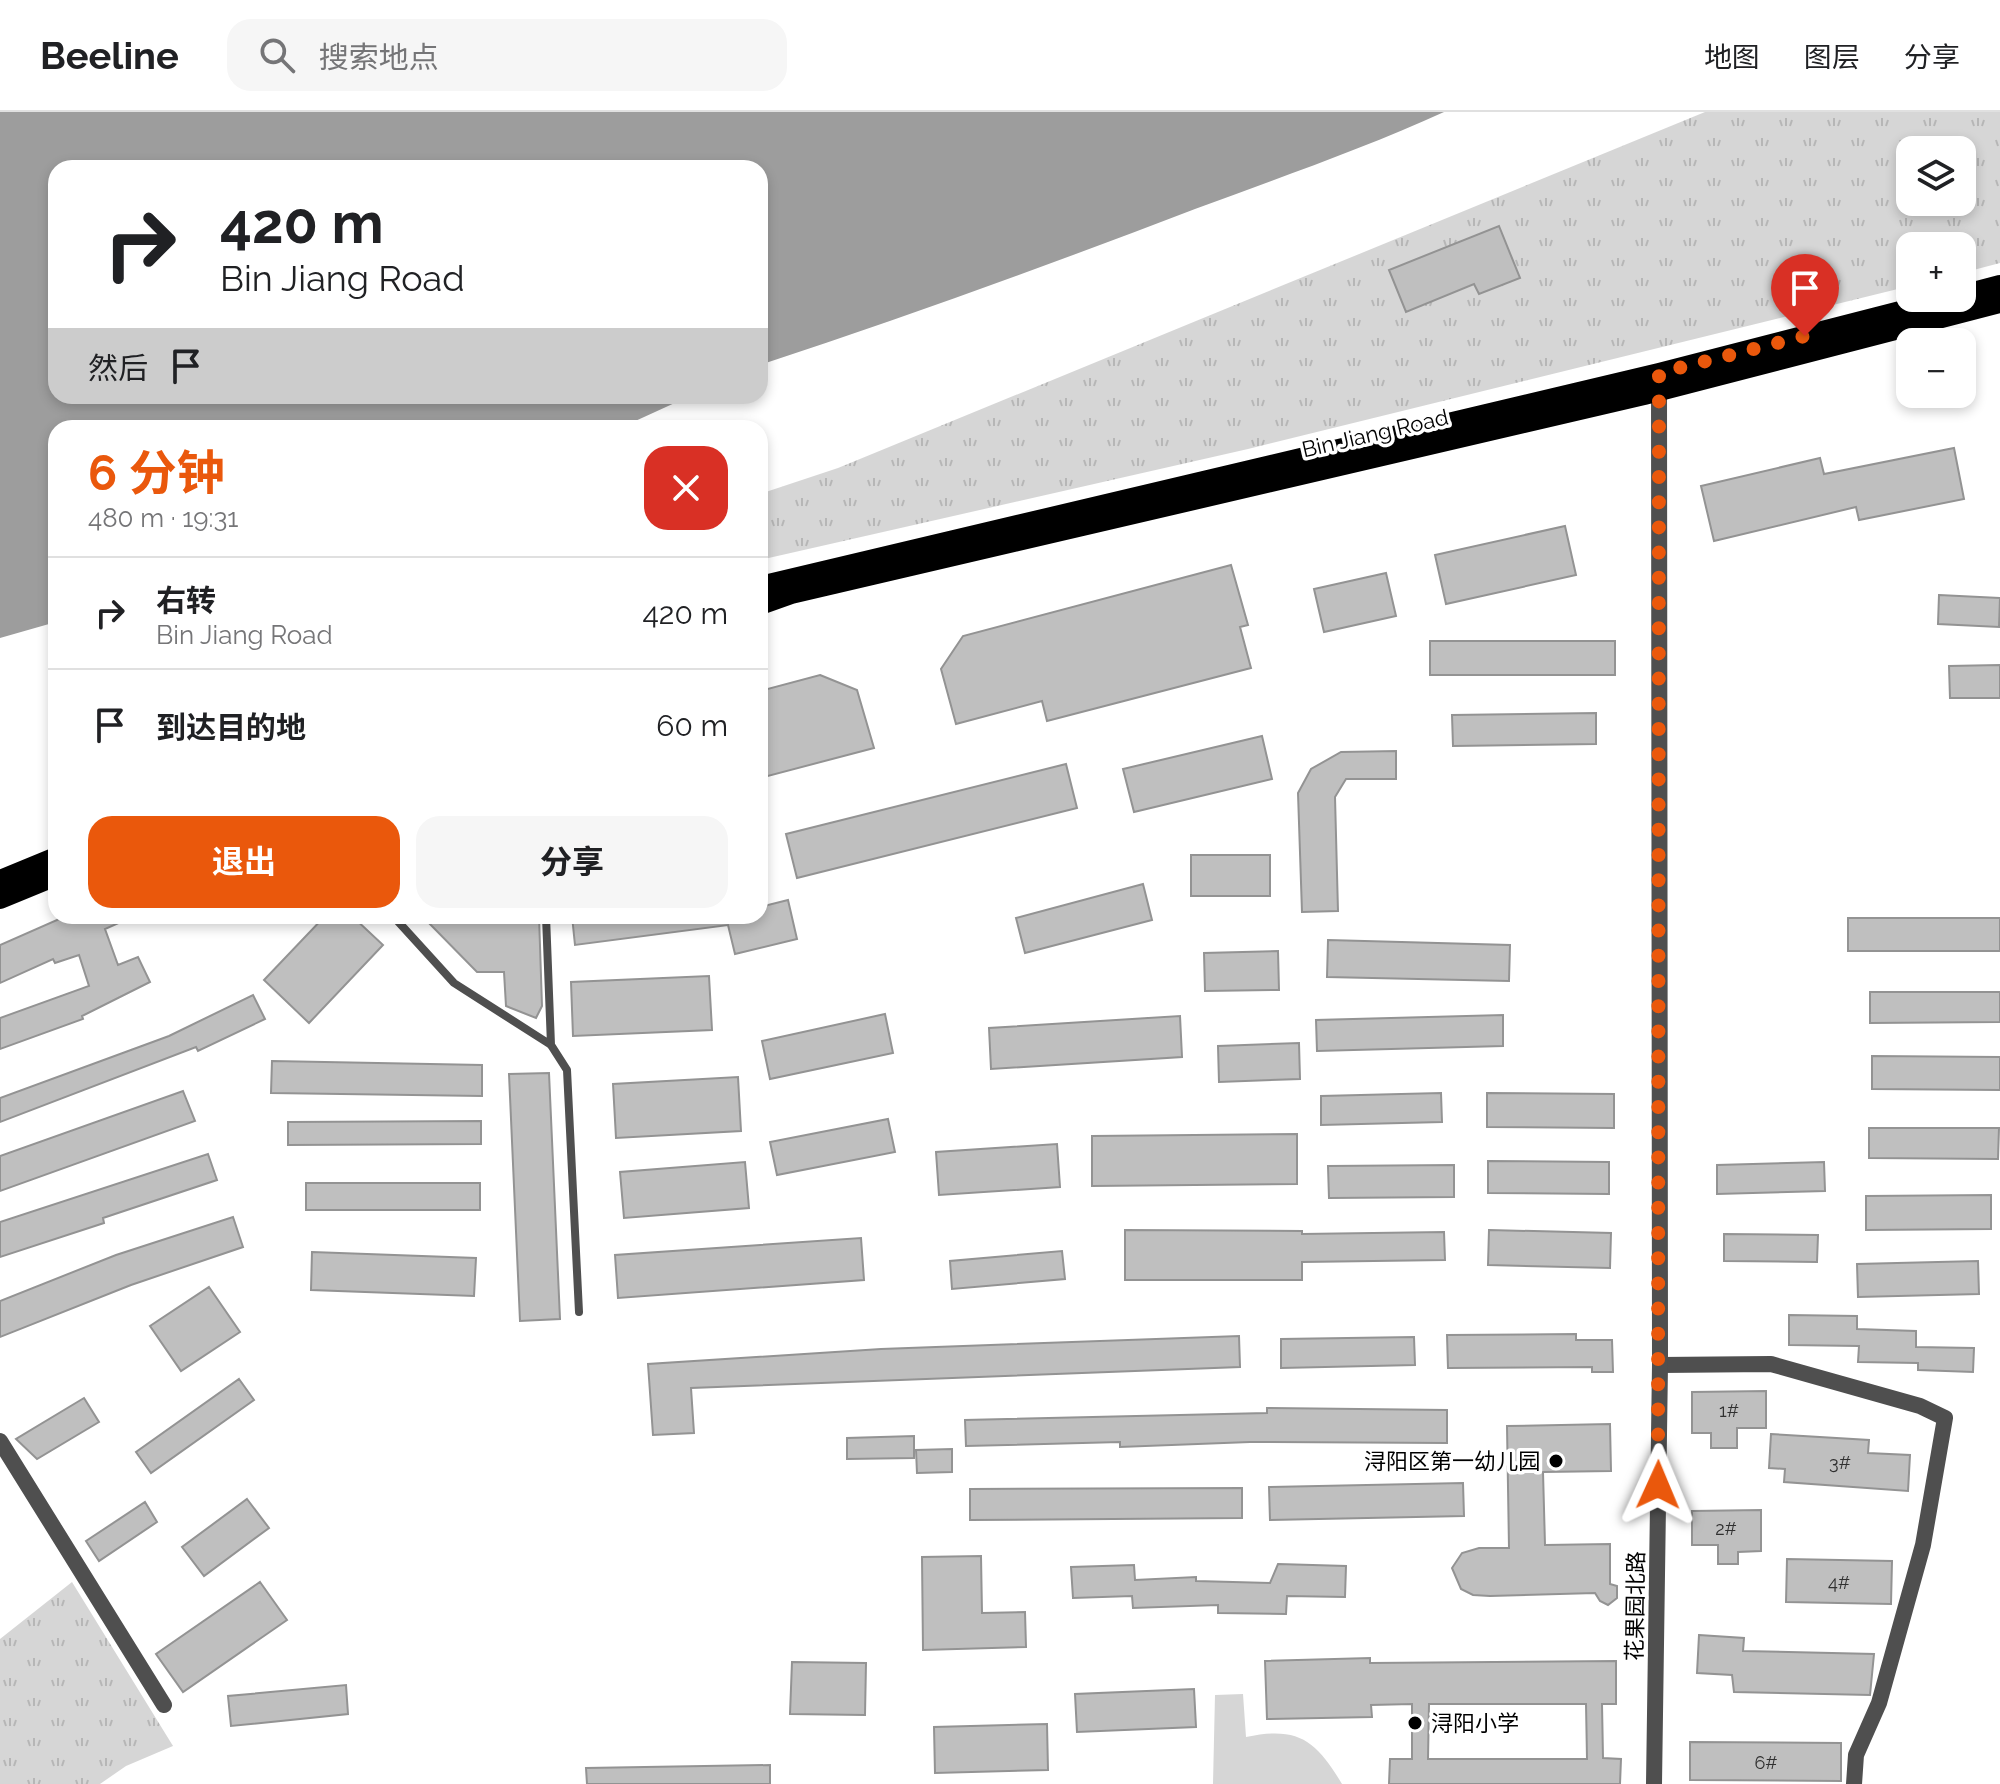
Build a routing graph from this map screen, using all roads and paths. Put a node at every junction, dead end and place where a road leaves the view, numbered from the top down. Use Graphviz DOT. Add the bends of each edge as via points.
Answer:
graph roads {
  1 [pos="2000,285"];
  2 [pos="1976,291"];
  3 [pos="2000,303"];
  4 [pos="1902,312"];
  5 [pos="1659,382"];
  6 [pos="768,584"];
  7 [pos="768,603"];
  8 [pos="48,860"];
  9 [pos="48,879"];
  10 [pos="0,880"];
  11 [pos="0,899"];
  12 [pos="400,924"];
  13 [pos="546,924"];
  14 [pos="551,1045"];
  15 [pos="579,1312"];
  16 [pos="1660,1365"];
  17 [pos="0,1441"];
  18 [pos="164,1705"];
  19 [pos="1654,1784"];
  20 [pos="1854,1784"];
  1 -- 2 [label="main road"];
  3 -- 5 [label="main road, Bin Jiang Road"];
  4 -- 5 [label="main road, Bin Jiang Road"];
  5 -- 6 [label="main road, Bin Jiang Road"];
  5 -- 7 [label="main road, Bin Jiang Road"];
  5 -- 16 [label="street, 花果园北路"];
  8 -- 10 [label="main road"];
  9 -- 11 [label="main road"];
  12 -- 14 [label="lane" via="454,983"];
  13 -- 14 [label="lane"];
  14 -- 15 [label="lane" via="567,1070"];
  16 -- 19 [label="street, 花果园北路"];
  16 -- 20 [label="street" via="1771,1364 1920,1406 1945,1418 1923,1545 1879,1703 1856,1755"];
  17 -- 18 [label="street"];
}
